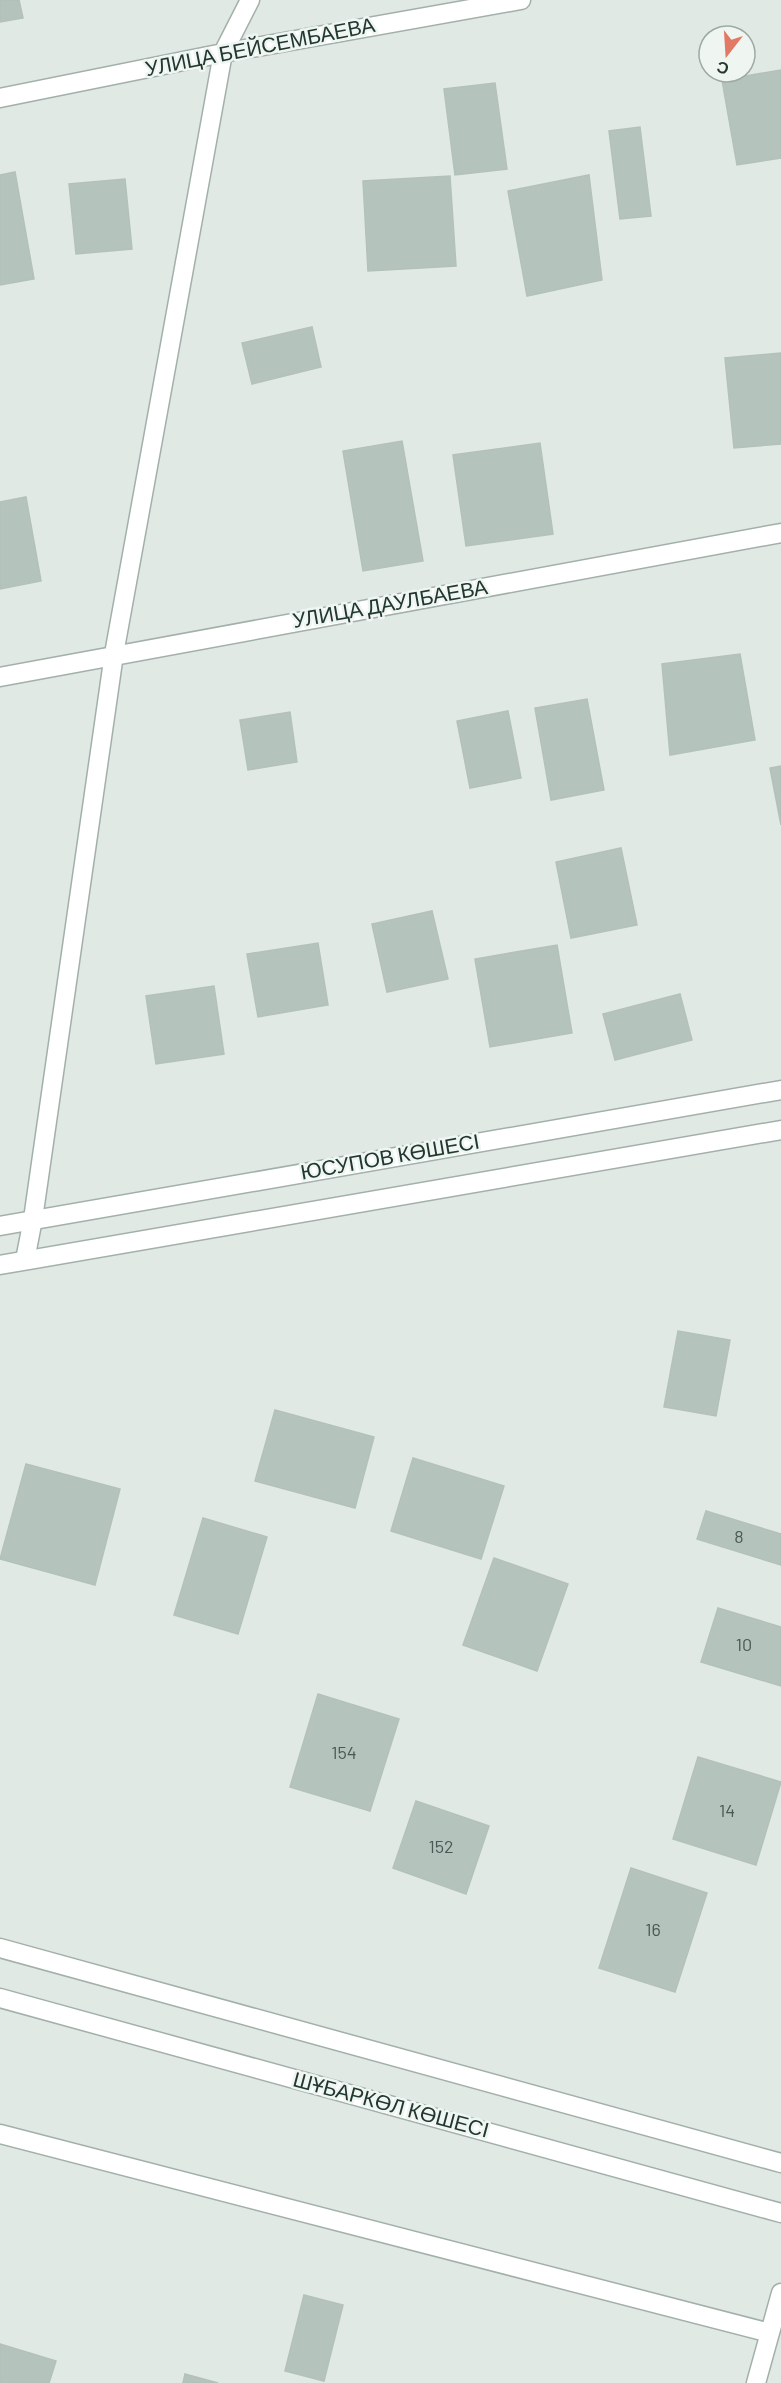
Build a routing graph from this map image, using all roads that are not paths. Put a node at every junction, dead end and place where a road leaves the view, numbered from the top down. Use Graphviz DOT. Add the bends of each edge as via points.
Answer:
graph roads {
  1 [pos="250,0"];
  2 [pos="520,0"];
  3 [pos="223,53"];
  4 [pos="0,98"];
  5 [pos="781,533"];
  6 [pos="114,654"];
  7 [pos="0,677"];
  8 [pos="781,1090"];
  9 [pos="781,1130"];
  10 [pos="33,1219"];
  11 [pos="0,1226"];
  12 [pos="25,1260"];
  13 [pos="0,1265"];
  14 [pos="0,1948"];
  15 [pos="0,1998"];
  16 [pos="0,2134"];
  17 [pos="781,2163"];
  18 [pos="781,2213"];
  19 [pos="781,2293"];
  20 [pos="770,2333"];
  21 [pos="756,2383"];
  1 -- 3 [label="street"];
  2 -- 3 [label="street, УЛИЦА БЕЙСЕМБАЕВА"];
  3 -- 4 [label="street, УЛИЦА БЕЙСЕМБАЕВА"];
  3 -- 6 [label="street"];
  5 -- 6 [label="street, УЛИЦА ДАУЛБАЕВА"];
  6 -- 7 [label="street, УЛИЦА ДАУЛБАЕВА"];
  6 -- 10 [label="street"];
  8 -- 10 [label="street, ЮСУПОВ КӨШЕСІ"];
  9 -- 12 [label="street, ЮСУПОВ КӨШЕСІ"];
  10 -- 11 [label="street, ЮСУПОВ КӨШЕСІ"];
  10 -- 12 [label="street"];
  12 -- 13 [label="street, ЮСУПОВ КӨШЕСІ"];
  14 -- 17 [label="street"];
  15 -- 18 [label="street, ШҰБАРКӨЛ КӨШЕСІ"];
  16 -- 20 [label="street"];
  19 -- 20 [label="street"];
  20 -- 21 [label="street"];
}
